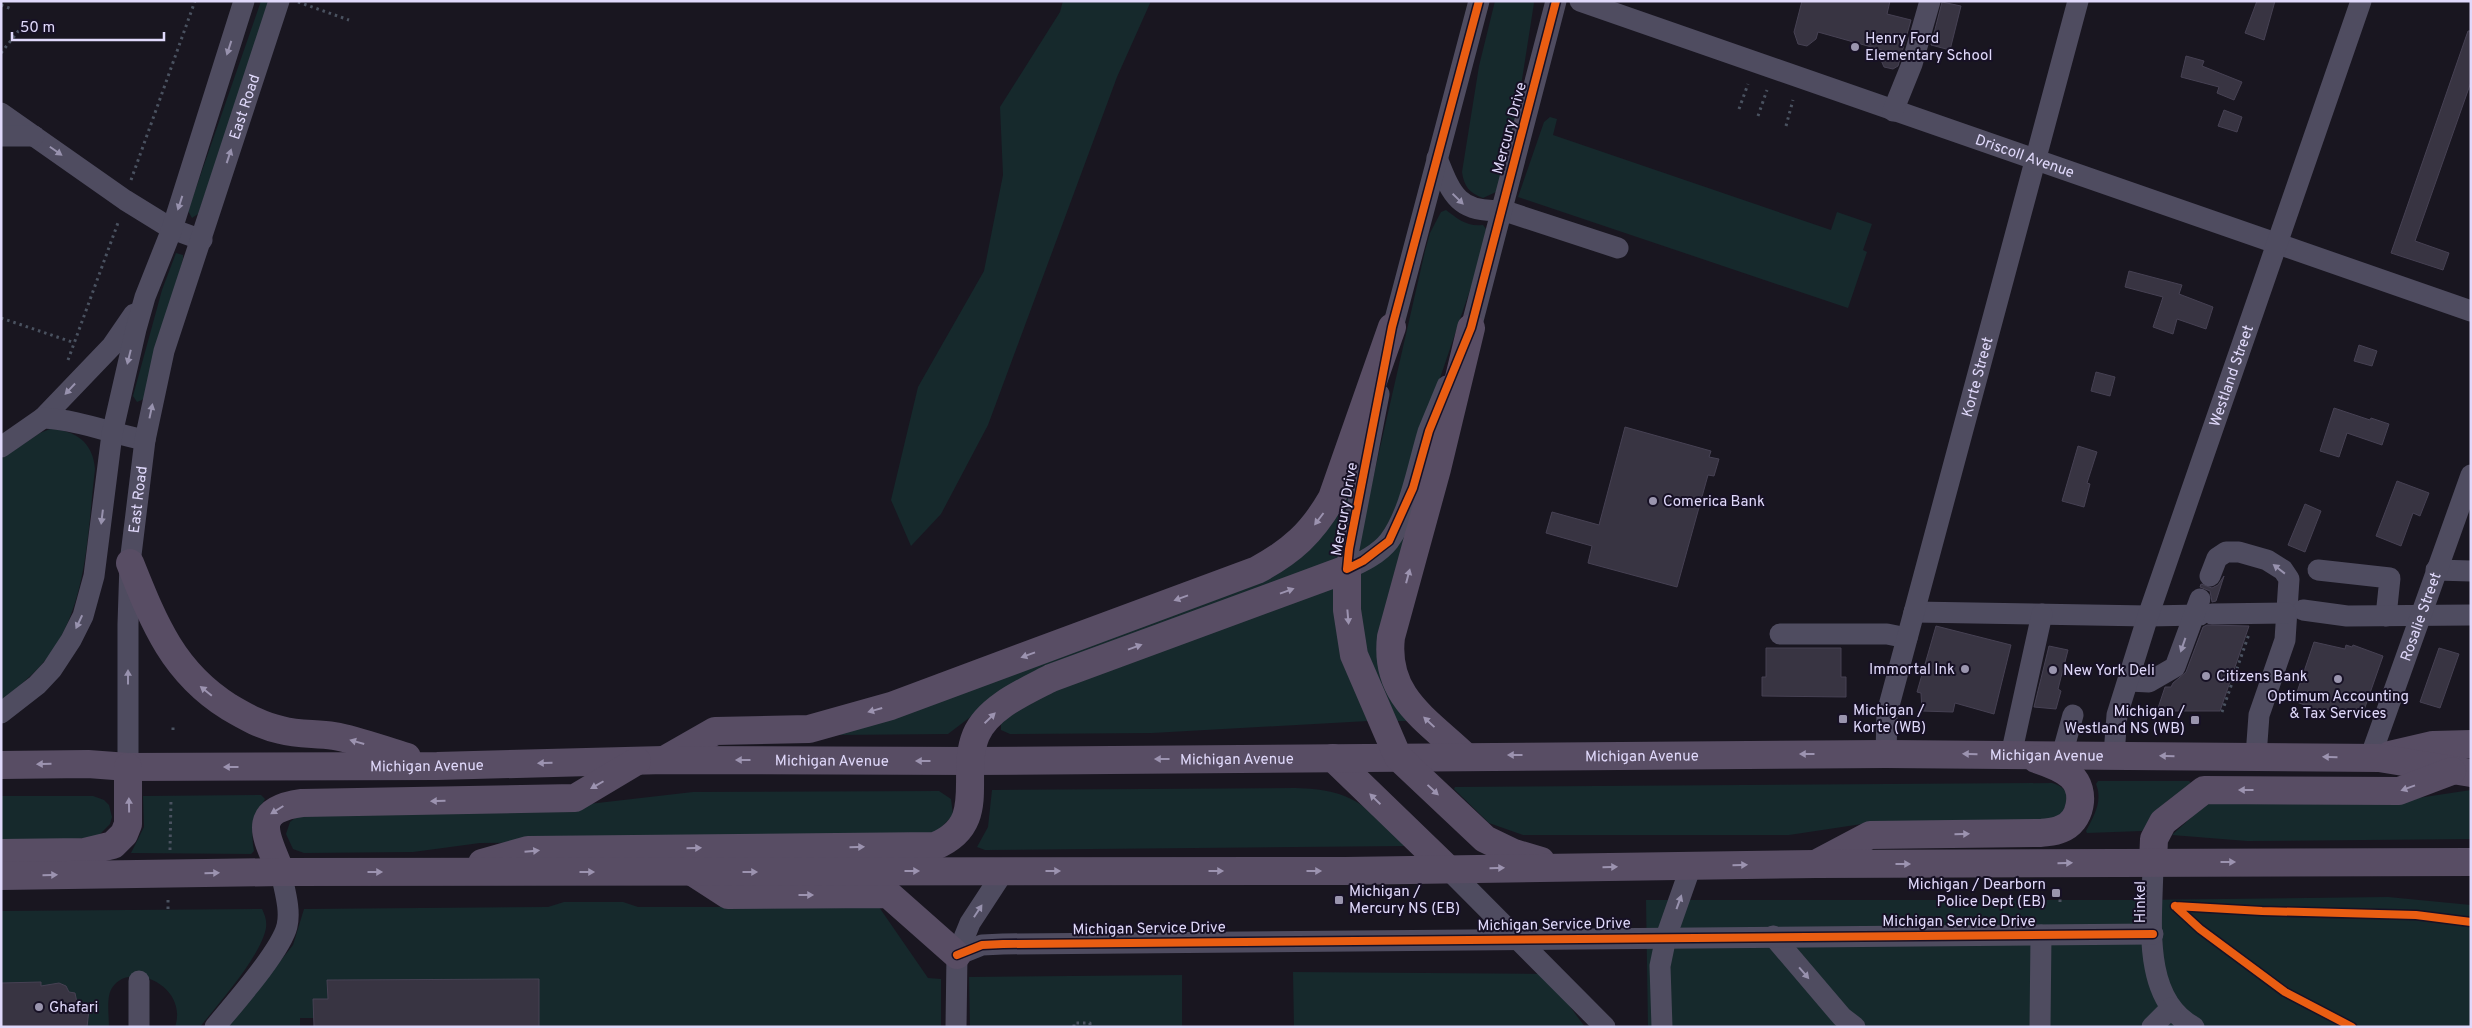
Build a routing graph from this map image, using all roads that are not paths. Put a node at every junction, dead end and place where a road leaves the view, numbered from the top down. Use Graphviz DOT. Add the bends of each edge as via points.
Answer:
graph roads {
  1 [pos="244,1"];
  2 [pos="279,1"];
  3 [pos="1479,1"];
  4 [pos="1556,1"];
  5 [pos="1580,1"];
  6 [pos="1930,1"];
  7 [pos="2078,1"];
  8 [pos="2361,1"];
  9 [pos="1893,111"];
  10 [pos="1,113"];
  11 [pos="1,136"];
  12 [pos="34,136"];
  13 [pos="1437,158"];
  14 [pos="2035,161"];
  15 [pos="1502,210"];
  16 [pos="172,229"];
  17 [pos="202,240"];
  18 [pos="2277,244"];
  19 [pos="1618,248"];
  20 [pos="144,297"];
  21 [pos="2471,311"];
  22 [pos="1392,327"];
  23 [pos="1471,328"];
  24 [pos="43,418"];
  25 [pos="112,434"];
  26 [pos="145,440"];
  27 [pos="1,447"];
  28 [pos="2471,475"];
  29 [pos="130,563"];
  30 [pos="1348,569"];
  31 [pos="2318,570"];
  32 [pos="2436,570"];
  33 [pos="2471,571"];
  34 [pos="2210,576"];
  35 [pos="2201,611"];
  36 [pos="1914,612"];
  37 [pos="2295,612"];
  38 [pos="2042,614"];
  39 [pos="2471,615"];
  40 [pos="2148,616"];
  41 [pos="2386,616"];
  42 [pos="2420,616"];
  43 [pos="1780,634"];
  44 [pos="1907,638"];
  45 [pos="2129,681"];
  46 [pos="1,714"];
  47 [pos="2073,715"];
  48 [pos="2471,744"];
  49 [pos="1886,754"];
  50 [pos="2018,755"];
  51 [pos="1465,756"];
  52 [pos="2062,756"];
  53 [pos="2114,756"];
  54 [pos="2256,756"];
  55 [pos="1398,757"];
  56 [pos="1333,758"];
  57 [pos="2374,758"];
  58 [pos="651,760"];
  59 [pos="972,761"];
  60 [pos="1,765"];
  61 [pos="437,766"];
  62 [pos="128,767"];
  63 [pos="2462,772"];
  64 [pos="1,853"];
  65 [pos="2153,862"];
  66 [pos="2366,862"];
  67 [pos="2471,862"];
  68 [pos="1816,864"];
  69 [pos="1691,866"];
  70 [pos="1562,868"];
  71 [pos="1448,869"];
  72 [pos="1004,871"];
  73 [pos="282,872"];
  74 [pos="451,872"];
  75 [pos="694,872"];
  76 [pos="2471,874"];
  77 [pos="1,876"];
  78 [pos="2153,934"];
  79 [pos="2040,935"];
  80 [pos="1773,936"];
  81 [pos="1666,937"];
  82 [pos="1518,938"];
  83 [pos="957,954"];
  84 [pos="139,981"];
  85 [pos="2168,1004"];
  86 [pos="139,1027"];
  87 [pos="215,1027"];
  88 [pos="956,1027"];
  89 [pos="1605,1027"];
  90 [pos="1662,1027"];
  91 [pos="1855,1027"];
  92 [pos="2040,1027"];
  93 [pos="2152,1027"];
  94 [pos="2194,1027"];
  1 -- 16 [label="street, one-way"];
  17 -- 2 [label="street, East Road, one-way"];
  3 -- 13 [label="street, Mercury Drive"];
  4 -- 15 [label="street, Mercury Drive"];
  5 -- 9 [label="street, Driscoll Avenue"];
  6 -- 9 [label="street" via="1912,64"];
  7 -- 14 [label="street, Korte Street"];
  8 -- 18 [label="street, Westland Street"];
  9 -- 14 [label="street, Driscoll Avenue"];
  10 -- 12 [label="street"];
  11 -- 12 [label="street"];
  12 -- 16 [label="street, one-way"];
  13 -- 15 [label="street, one-way" via="1449,190 1463,204 1486,212"];
  13 -- 22 [label="street, Mercury Drive"];
  14 -- 18 [label="street, Driscoll Avenue"];
  14 -- 36 [label="street, Korte Street"];
  15 -- 19 [label="street"];
  15 -- 23 [label="street, Mercury Drive"];
  16 -- 17 [label="street"];
  16 -- 20 [label="street"];
  26 -- 17 [label="street, East Road, one-way" via="164,351"];
  18 -- 21 [label="street, Driscoll Avenue"];
  18 -- 40 [label="street, Westland Street"];
  20 -- 24 [label="street, one-way" via="112,346"];
  20 -- 25 [label="street, one-way"];
  22 -- 30 [label="street, Mercury Drive" via="1349,548"];
  22 -- 58 [label="main road, one-way" via="1332,498 1295,547 1281,557 1256,570 890,706 809,729 715,731"];
  23 -- 30 [label="street, Mercury Drive" via="1429,431 1413,488 1396,528 1378,551"];
  51 -- 23 [label="main road, one-way" via="1398,688 1390,665 1390,653 1391,638 1437,470"];
  24 -- 25 [label="street" via="84,423"];
  24 -- 27 [label="street"];
  25 -- 26 [label="street"];
  25 -- 46 [label="street, one-way" via="94,576 83,616 52,669"];
  26 -- 29 [label="street, East Road"];
  28 -- 32 [label="street, Rosalie Street"];
  61 -- 29 [label="main road, one-way" via="334,736 280,730 258,723 223,703 197,683 166,644"];
  62 -- 29 [label="street, East Road, one-way"];
  30 -- 55 [label="main road, one-way" via="1347,610 1354,655"];
  59 -- 30 [label="main road, one-way" via="976,736 987,719 1026,691 1051,678"];
  31 -- 41 [label="street" via="2390,578"];
  32 -- 33 [label="street"];
  32 -- 42 [label="street, Rosalie Street"];
  37 -- 34 [label="street, one-way" via="2289,579 2283,570 2267,560 2226,552 2217,558"];
  35 -- 37 [label="street"];
  35 -- 40 [label="street"];
  35 -- 45 [label="street, one-way" via="2175,667 2149,682"];
  36 -- 38 [label="street"];
  36 -- 44 [label="street, Korte Street"];
  37 -- 41 [label="street"];
  37 -- 54 [label="street" via="2259,715"];
  38 -- 40 [label="street"];
  38 -- 50 [label="street"];
  39 -- 42 [label="street"];
  40 -- 45 [label="street, Westland Street"];
  41 -- 42 [label="street"];
  42 -- 57 [label="street, Rosalie Street"];
  43 -- 44 [label="street" via="1887,634"];
  44 -- 49 [label="street, Korte Street" via="1887,713"];
  45 -- 53 [label="street, Westland Street" via="2118,715"];
  47 -- 52 [label="street"];
  48 -- 57 [label="main road" via="2433,745"];
  50 -- 49 [label="main road, Michigan Avenue, one-way"];
  49 -- 51 [label="main road, Michigan Avenue, one-way"];
  50 -- 52 [label="main road, Michigan Avenue"];
  68 -- 50 [label="main road, one-way" via="1870,835 2042,833 2062,829 2073,822 2080,809 2080,797 2071,776 2055,766"];
  51 -- 55 [label="main road, Michigan Avenue"];
  52 -- 53 [label="main road, Michigan Avenue"];
  54 -- 53 [label="main road, Michigan Avenue, one-way"];
  57 -- 54 [label="main road, Michigan Avenue, one-way"];
  55 -- 56 [label="main road, Michigan Avenue"];
  55 -- 70 [label="main road, one-way" via="1485,839 1514,853"];
  56 -- 59 [label="main road, Michigan Avenue, one-way"];
  71 -- 56 [label="main road, one-way"];
  57 -- 63 [label="main road, Michigan Avenue"];
  59 -- 58 [label="main road, Michigan Avenue, one-way"];
  58 -- 61 [label="main road, Michigan Avenue, one-way"];
  58 -- 73 [label="main road, one-way" via="574,798 283,806 269,815 266,827 267,838"];
  74 -- 59 [label="main road, one-way" via="528,850 935,846 952,839 964,820 970,798"];
  62 -- 60 [label="main road, Michigan Avenue, one-way"];
  61 -- 62 [label="main road, Michigan Avenue, one-way"];
  64 -- 62 [label="main road, one-way" via="84,852 112,845 124,834 128,824"];
  63 -- 65 [label="main road, one-way" via="2399,791 2204,790 2163,822 2154,839"];
  65 -- 66 [label="main road, one-way"];
  68 -- 65 [label="main road, one-way"];
  65 -- 78 [label="street, Hinkel"];
  66 -- 67 [label="main road"];
  66 -- 76 [label="main road"];
  69 -- 68 [label="main road, one-way"];
  70 -- 69 [label="main road, one-way"];
  81 -- 69 [label="street, one-way"];
  71 -- 70 [label="main road, one-way"];
  72 -- 71 [label="main road, one-way"];
  71 -- 82 [label="street"];
  75 -- 72 [label="main road, one-way"];
  83 -- 72 [label="street, one-way" via="970,923"];
  73 -- 74 [label="main road, one-way"];
  77 -- 73 [label="main road, one-way"];
  73 -- 87 [label="street" via="288,910 284,936"];
  74 -- 75 [label="main road, one-way"];
  75 -- 83 [label="main road, one-way" via="728,895 888,894"];
  78 -- 79 [label="street, Michigan Service Drive"];
  78 -- 85 [label="street, Hinkel" via="2154,963"];
  79 -- 80 [label="street, Michigan Service Drive"];
  79 -- 92 [label="street"];
  80 -- 81 [label="street, Michigan Service Drive"];
  80 -- 91 [label="street, one-way" via="1842,1017"];
  81 -- 82 [label="street, Michigan Service Drive"];
  81 -- 90 [label="street" via="1660,966"];
  82 -- 83 [label="street, Michigan Service Drive" via="1003,944 982,945"];
  82 -- 89 [label="street"];
  83 -- 88 [label="street"];
  84 -- 86 [label="street"];
  85 -- 93 [label="street"];
  85 -- 94 [label="street"];
}
